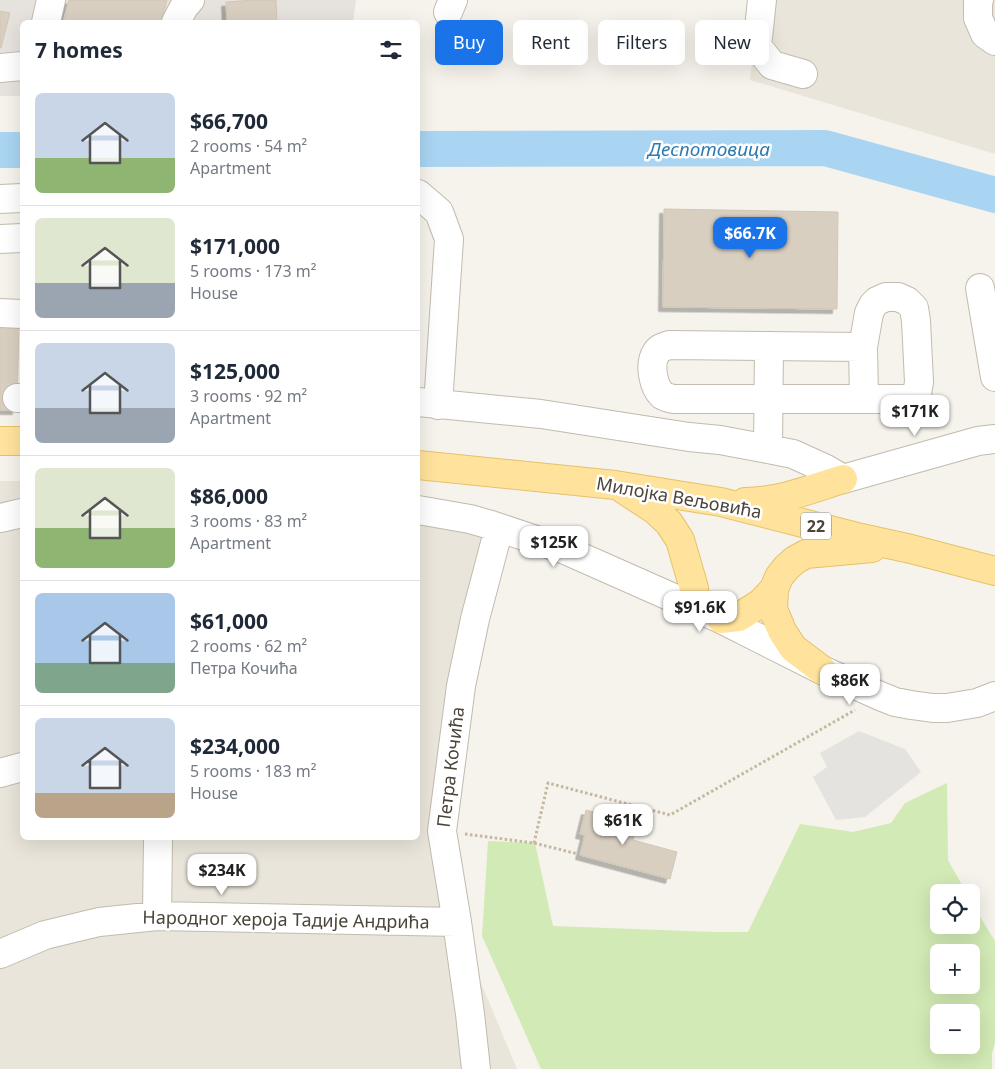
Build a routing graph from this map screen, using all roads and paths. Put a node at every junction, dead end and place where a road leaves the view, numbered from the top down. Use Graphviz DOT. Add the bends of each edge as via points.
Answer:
graph roads {
  1 [pos="51,0"];
  2 [pos="190,0"];
  3 [pos="762,0"];
  4 [pos="979,0"];
  5 [pos="46,20"];
  6 [pos="177,20"];
  7 [pos="995,41"];
  8 [pos="20,66"];
  9 [pos="0,68"];
  10 [pos="803,74"];
  11 [pos="420,196"];
  12 [pos="0,198"];
  13 [pos="20,198"];
  14 [pos="20,238"];
  15 [pos="0,239"];
  16 [pos="980,288"];
  17 [pos="0,313"];
  18 [pos="20,314"];
  19 [pos="769,346"];
  20 [pos="863,347"];
  21 [pos="995,377"];
  22 [pos="768,399"];
  23 [pos="864,399"];
  24 [pos="428,403"];
  25 [pos="995,439"];
  26 [pos="0,441"];
  27 [pos="20,441"];
  28 [pos="768,449"];
  29 [pos="420,465"];
  30 [pos="843,479"];
  31 [pos="615,484"];
  32 [pos="721,502"];
  33 [pos="420,510"];
  34 [pos="20,513"];
  35 [pos="0,518"];
  36 [pos="499,528"];
  37 [pos="911,549"];
  38 [pos="995,571"];
  39 [pos="774,589"];
  40 [pos="694,608"];
  41 [pos="721,619"];
  42 [pos="822,670"];
  43 [pos="880,696"];
  44 [pos="995,696"];
  45 [pos="20,767"];
  46 [pos="0,772"];
  47 [pos="442,831"];
  48 [pos="158,840"];
  49 [pos="534,843"];
  50 [pos="578,854"];
  51 [pos="157,916"];
  52 [pos="457,922"];
  53 [pos="0,954"];
  54 [pos="476,1069"];
  1 -- 5 [label="street"];
  2 -- 6 [label="street"];
  3 -- 10 [label="street" via="757,46 772,65"];
  4 -- 7 [label="street" via="978,18 985,34"];
  8 -- 9 [label="street"];
  11 -- 24 [label="street" via="439,212 449,239"];
  12 -- 13 [label="street"];
  14 -- 15 [label="street"];
  16 -- 21 [label="street"];
  17 -- 18 [label="street"];
  19 -- 20 [label="street"];
  19 -- 22 [label="street"];
  19 -- 22 [label="street" via="669,345 655,355 652,366 658,389 663,396 673,399"];
  20 -- 23 [label="street"];
  20 -- 23 [label="street" via="869,313 878,301 886,297 898,298 914,308 917,394 913,398"];
  22 -- 23 [label="street"];
  22 -- 28 [label="street"];
  24 -- 28 [label="street" via="541,414"];
  25 -- 30 [label="street"];
  26 -- 27 [label="main road"];
  28 -- 30 [label="street" via="794,454"];
  29 -- 31 [label="main road, Милојка Вељовића / 22"];
  30 -- 32 [label="main road" via="779,498"];
  31 -- 32 [label="main road, Милојка Вељовића / 22"];
  31 -- 40 [label="main road" via="654,510 677,535 694,588"];
  32 -- 37 [label="main road, Милојка Вељовића / 22"];
  33 -- 36 [label="street"];
  34 -- 35 [label="street"];
  36 -- 40 [label="street" via="563,549"];
  36 -- 47 [label="street, Петра Кочића" via="461,686"];
  37 -- 38 [label="main road, Милојка Вељовића / 22"];
  37 -- 39 [label="main road" via="871,548 806,554 786,568"];
  39 -- 41 [label="main road" via="761,603 739,617"];
  39 -- 42 [label="main road" via="774,610 782,631 793,648"];
  40 -- 41 [label="street"];
  41 -- 42 [label="street"];
  42 -- 43 [label="street"];
  43 -- 44 [label="street" via="911,706 933,708 977,703"];
  43 -- 49 [label="path" via="670,815 548,783"];
  45 -- 46 [label="street"];
  47 -- 49 [label="path"];
  47 -- 52 [label="street, Петра Кочића"];
  48 -- 51 [label="street"];
  49 -- 50 [label="path"];
  51 -- 52 [label="street, Народног хероја Тадије Андрића"];
  51 -- 53 [label="street, Народног хероја Тадије Андрића" via="99,922 45,935"];
  52 -- 54 [label="street, Петра Кочића"];
}
